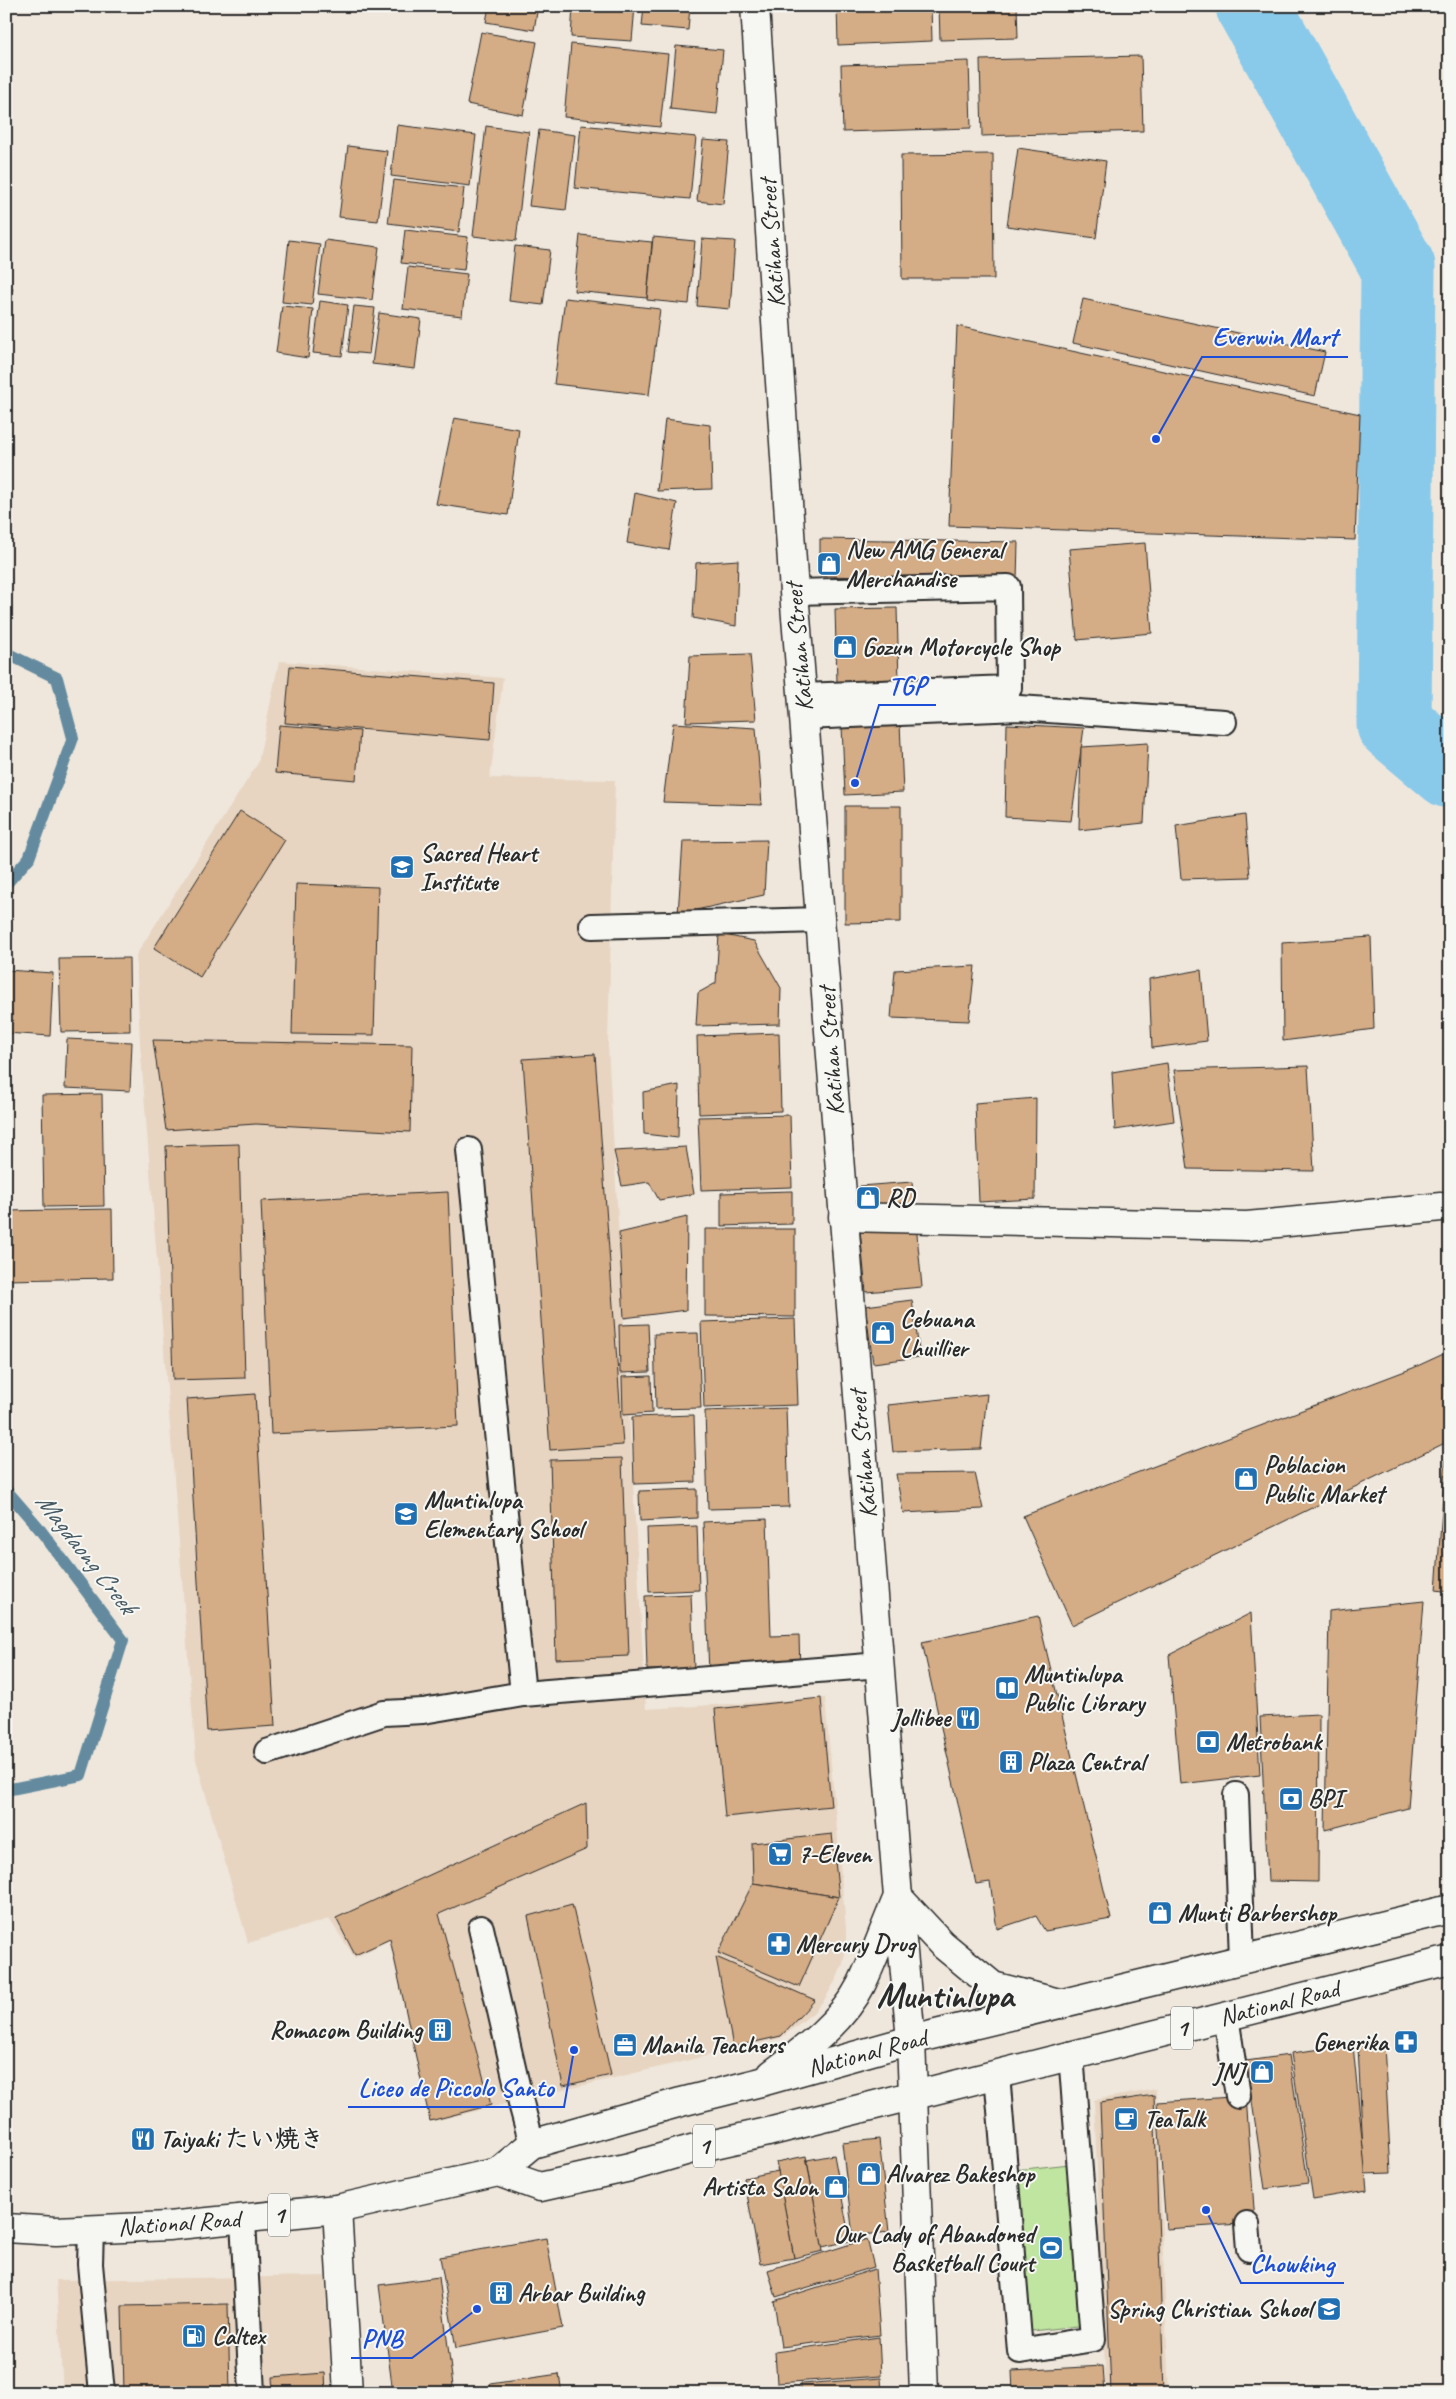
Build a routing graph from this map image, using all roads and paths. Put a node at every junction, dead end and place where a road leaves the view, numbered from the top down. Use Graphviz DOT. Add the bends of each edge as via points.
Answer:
graph roads {
  1 [pos="755,6"];
  2 [pos="794,592"];
  3 [pos="803,706"];
  4 [pos="1224,722"];
  5 [pos="820,920"];
  6 [pos="592,926"];
  7 [pos="469,1150"];
  8 [pos="1441,1207"];
  9 [pos="844,1217"];
  10 [pos="880,1666"];
  11 [pos="523,1694"];
  12 [pos="267,1752"];
  13 [pos="1236,1795"];
  14 [pos="898,1897"];
  15 [pos="1450,1908"];
  16 [pos="481,1928"];
  17 [pos="1242,1959"];
  18 [pos="1450,1960"];
  19 [pos="1065,2004"];
  20 [pos="1226,2016"];
  21 [pos="911,2040"];
  22 [pos="1071,2054"];
  23 [pos="997,2074"];
  24 [pos="761,2082"];
  25 [pos="913,2094"];
  26 [pos="1238,2096"];
  27 [pos="532,2144"];
  28 [pos="498,2172"];
  29 [pos="337,2208"];
  30 [pos="243,2220"];
  31 [pos="1248,2224"];
  32 [pos="6,2228"];
  33 [pos="90,2229"];
  34 [pos="1249,2248"];
  35 [pos="102,2393"];
  36 [pos="252,2393"];
  37 [pos="348,2393"];
  38 [pos="924,2393"];
  1 -- 2 [label="main road, Katihan Street"];
  2 -- 3 [label="main road, Katihan Street"];
  2 -- 3 [label="lane" via="1008,587 1009,688"];
  3 -- 4 [label="lane" via="1019,708"];
  3 -- 5 [label="main road, Katihan Street"];
  5 -- 6 [label="lane"];
  5 -- 9 [label="main road, Katihan Street"];
  7 -- 11 [label="lane"];
  8 -- 9 [label="main road" via="1247,1226"];
  9 -- 10 [label="main road, Katihan Street"];
  10 -- 11 [label="lane"];
  10 -- 14 [label="main road, Katihan Street"];
  11 -- 12 [label="lane" via="424,1711 384,1713"];
  13 -- 17 [label="lane"];
  14 -- 19 [label="main road" via="942,1944 994,1986"];
  14 -- 21 [label="main road, Katihan Street"];
  14 -- 24 [label="main road" via="860,1986 834,2022"];
  15 -- 17 [label="main road, National Road / 1"];
  16 -- 27 [label="lane"];
  17 -- 19 [label="main road, National Road / 1"];
  18 -- 20 [label="main road, National Road / 1"];
  19 -- 21 [label="main road, National Road / 1"];
  20 -- 22 [label="main road, National Road / 1"];
  20 -- 26 [label="lane"];
  21 -- 24 [label="main road, National Road / 1"];
  21 -- 25 [label="main road, Katihan Street"];
  22 -- 23 [label="main road, National Road / 1"];
  22 -- 23 [label="lane" via="1093,2339 1020,2351"];
  23 -- 25 [label="main road, National Road / 1"];
  24 -- 27 [label="main road, National Road / 1"];
  25 -- 28 [label="main road, National Road / 1" via="540,2187"];
  25 -- 38 [label="main road, Katihan Street"];
  27 -- 28 [label="main road, National Road / 1"];
  28 -- 29 [label="main road, National Road / 1"];
  29 -- 30 [label="main road, National Road / 1"];
  29 -- 37 [label="main road"];
  30 -- 33 [label="main road, National Road / 1"];
  30 -- 36 [label="lane"];
  31 -- 34 [label="lane"];
  32 -- 33 [label="main road, National Road / 1"];
  33 -- 35 [label="lane" via="90,2264"];
}
